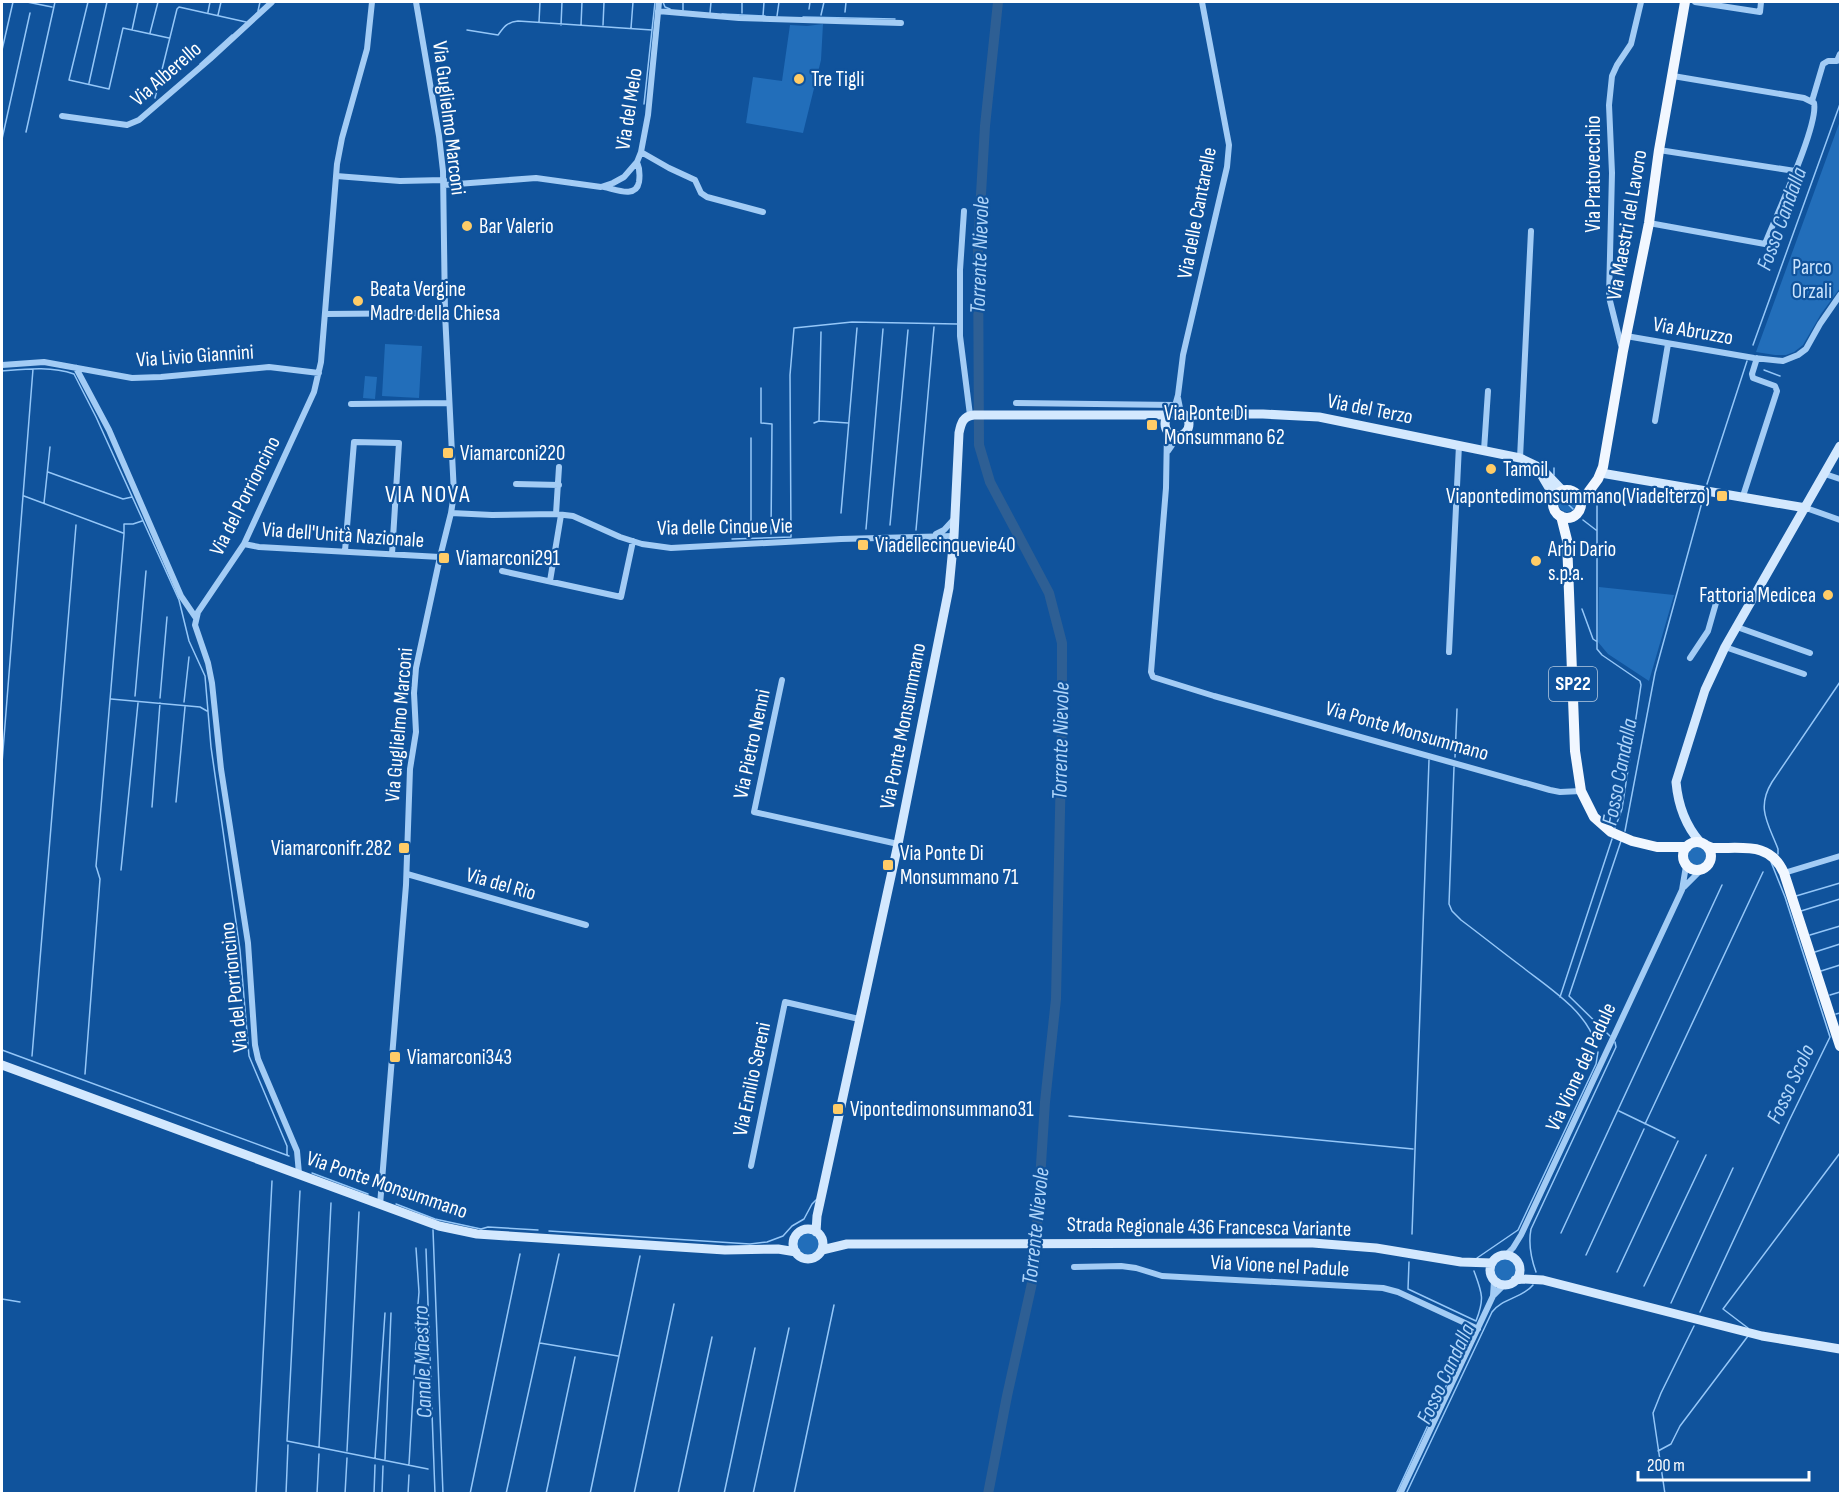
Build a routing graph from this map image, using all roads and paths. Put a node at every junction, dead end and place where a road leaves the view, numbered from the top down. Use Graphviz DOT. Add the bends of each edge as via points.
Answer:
graph roads {
  1 [pos="272,2"];
  2 [pos="372,2"];
  3 [pos="416,2"];
  4 [pos="659,2"];
  5 [pos="1202,2"];
  6 [pos="1641,2"];
  7 [pos="1685,2"];
  8 [pos="1695,2"];
  9 [pos="1761,2"];
  10 [pos="658,11"];
  11 [pos="901,23"];
  12 [pos="1840,54"];
  13 [pos="1839,61"];
  14 [pos="1673,76"];
  15 [pos="1812,101"];
  16 [pos="62,116"];
  17 [pos="1659,150"];
  18 [pos="641,152"];
  19 [pos="637,162"];
  20 [pos="1795,171"];
  21 [pos="336,176"];
  22 [pos="444,183"];
  23 [pos="601,187"];
  24 [pos="964,211"];
  25 [pos="764,212"];
  26 [pos="1649,223"];
  27 [pos="1531,231"];
  28 [pos="1840,295"];
  29 [pos="445,313"];
  30 [pos="325,314"];
  31 [pos="1626,336"];
  32 [pos="1668,344"];
  33 [pos="1623,351"];
  34 [pos="1756,358"];
  35 [pos="2,365"];
  36 [pos="76,368"];
  37 [pos="319,373"];
  38 [pos="1488,391"];
  39 [pos="449,403"];
  40 [pos="1016,403"];
  41 [pos="351,404"];
  42 [pos="1142,411"];
  43 [pos="1212,414"];
  44 [pos="1299,414"];
  45 [pos="972,415"];
  46 [pos="1174,416"];
  47 [pos="1655,421"];
  48 [pos="1299,426"];
  49 [pos="1188,427"];
  50 [pos="1179,435"];
  51 [pos="1459,445"];
  52 [pos="1840,446"];
  53 [pos="1484,450"];
  54 [pos="1167,452"];
  55 [pos="1605,454"];
  56 [pos="1524,460"];
  57 [pos="559,467"];
  58 [pos="1601,473"];
  59 [pos="1825,474"];
  60 [pos="1840,479"];
  61 [pos="516,484"];
  62 [pos="559,485"];
  63 [pos="1564,493"];
  64 [pos="1743,496"];
  65 [pos="1581,502"];
  66 [pos="1806,508"];
  67 [pos="452,513"];
  68 [pos="559,514"];
  69 [pos="1566,517"];
  70 [pos="954,519"];
  71 [pos="1840,520"];
  72 [pos="933,536"];
  73 [pos="954,536"];
  74 [pos="633,541"];
  75 [pos="244,544"];
  76 [pos="345,551"];
  77 [pos="392,554"];
  78 [pos="952,554"];
  79 [pos="440,557"];
  80 [pos="502,571"];
  81 [pos="550,581"];
  82 [pos="1751,600"];
  83 [pos="196,618"];
  84 [pos="1737,627"];
  85 [pos="1725,647"];
  86 [pos="1449,652"];
  87 [pos="1810,652"];
  88 [pos="1690,658"];
  89 [pos="1804,674"];
  90 [pos="782,680"];
  91 [pos="1581,791"];
  92 [pos="898,844"];
  93 [pos="1696,845"];
  94 [pos="1657,847"];
  95 [pos="1742,849"];
  96 [pos="1840,856"];
  97 [pos="1710,861"];
  98 [pos="1685,862"];
  99 [pos="1701,870"];
  100 [pos="1785,873"];
  101 [pos="406,874"];
  102 [pos="1682,890"];
  103 [pos="586,925"];
  104 [pos="859,1019"];
  105 [pos="1840,1046"];
  106 [pos="2,1065"];
  107 [pos="751,1166"];
  108 [pos="299,1174"];
  109 [pos="380,1205"];
  110 [pos="815,1233"];
  111 [pos="794,1242"];
  112 [pos="848,1244"];
  113 [pos="778,1249"];
  114 [pos="822,1250"];
  115 [pos="796,1252"];
  116 [pos="1505,1256"];
  117 [pos="1074,1267"];
  118 [pos="1519,1267"];
  119 [pos="1492,1272"];
  120 [pos="1515,1280"];
  121 [pos="1543,1280"];
  122 [pos="1504,1285"];
  123 [pos="1493,1296"];
  124 [pos="1478,1329"];
  125 [pos="1840,1349"];
  126 [pos="1400,1494"];
  1 -- 16 [label="street, Via Alberello" via="139,120 127,125"];
  2 -- 21 [label="street, Via del Porrioncino" via="367,49 342,138"];
  3 -- 22 [label="street, Via Guglielmo Marconi"];
  4 -- 10 [label="street, Via del Melo"];
  5 -- 46 [label="street, Via delle Cantarelle" via="1229,145 1183,355"];
  6 -- 33 [label="street, Via Pratovecchio" via="1631,44 1612,76 1609,105 1609,297"];
  7 -- 14 [label="main road, Via Maestri del Lavoro"];
  8 -- 9 [label="street" via="1760,12"];
  10 -- 11 [label="street"];
  10 -- 18 [label="street, Via del Melo"];
  12 -- 13 [label="street"];
  13 -- 15 [label="street" via="1823,64"];
  14 -- 15 [label="street"];
  14 -- 17 [label="main road, Via Maestri del Lavoro"];
  15 -- 20 [label="street" via="1814,118"];
  17 -- 20 [label="street"];
  17 -- 26 [label="main road, Via Maestri del Lavoro"];
  18 -- 19 [label="street, Via del Melo"];
  18 -- 25 [label="street" via="696,180 707,197"];
  19 -- 23 [label="street, Via del Melo" via="624,177"];
  19 -- 23 [label="street" via="640,171 636,190"];
  20 -- 26 [label="street" via="1765,244"];
  21 -- 22 [label="street"];
  21 -- 30 [label="street, Via del Porrioncino"];
  22 -- 23 [label="street" via="536,178"];
  22 -- 29 [label="street, Via Guglielmo Marconi"];
  24 -- 45 [label="street" via="960,336"];
  26 -- 31 [label="main road, Via Maestri del Lavoro"];
  27 -- 56 [label="street"];
  28 -- 34 [label="street, Via Abruzzo" via="1802,352 1783,361"];
  29 -- 30 [label="street"];
  29 -- 39 [label="street, Via Guglielmo Marconi"];
  30 -- 37 [label="street, Via del Porrioncino"];
  31 -- 32 [label="street, Via Abruzzo"];
  31 -- 33 [label="main road, Via Maestri del Lavoro"];
  32 -- 34 [label="street, Via Abruzzo"];
  32 -- 47 [label="street"];
  33 -- 55 [label="main road, Via Maestri del Lavoro"];
  34 -- 64 [label="street" via="1753,378 1774,385 1777,391"];
  35 -- 36 [label="street, Via Livio Giannini" via="44,362"];
  36 -- 37 [label="street, Via Livio Giannini" via="132,378 269,367"];
  36 -- 83 [label="street" via="109,430 182,596"];
  37 -- 75 [label="street, Via del Porrioncino" via="310,402"];
  38 -- 53 [label="street"];
  39 -- 41 [label="street"];
  39 -- 67 [label="street, Via Guglielmo Marconi"];
  40 -- 42 [label="street"];
  42 -- 45 [label="street"];
  42 -- 46 [label="street"];
  42 -- 46 [label="street"];
  43 -- 44 [label="street, Via del Terzo"];
  43 -- 46 [label="street, Via del Terzo"];
  43 -- 49 [label="street"];
  44 -- 48 [label="street"];
  44 -- 51 [label="street, Via del Terzo"];
  45 -- 70 [label="street, Via Ponte Monsummano" via="962,422 959,433"];
  46 -- 49 [label="street"];
  46 -- 50 [label="street" via="1173,435"];
  46 -- 54 [label="street, Via Ponte Monsummano"];
  49 -- 50 [label="street"];
  50 -- 54 [label="street"];
  51 -- 53 [label="street, Via del Terzo"];
  51 -- 86 [label="street"];
  52 -- 59 [label="street"];
  53 -- 56 [label="street, Via del Terzo"];
  54 -- 91 [label="street, Via Ponte Monsummano" via="1153,677 1550,790"];
  55 -- 58 [label="main road, Via Maestri del Lavoro"];
  55 -- 63 [label="main road" via="1585,485"];
  56 -- 63 [label="street"];
  57 -- 62 [label="street"];
  58 -- 64 [label="street"];
  58 -- 65 [label="main road"];
  59 -- 60 [label="street"];
  59 -- 66 [label="street"];
  61 -- 62 [label="street"];
  62 -- 68 [label="street"];
  63 -- 65 [label="main road" via="1578,496"];
  63 -- 69 [label="main road, SP22" via="1554,506 1558,514"];
  64 -- 66 [label="street"];
  65 -- 69 [label="main road" via="1579,511"];
  66 -- 71 [label="street"];
  66 -- 82 [label="street"];
  67 -- 68 [label="street, Via delle Cinque Vie"];
  67 -- 79 [label="street, Via Guglielmo Marconi"];
  68 -- 74 [label="street, Via delle Cinque Vie"];
  68 -- 81 [label="street"];
  69 -- 91 [label="main road, SP22" via="1575,751"];
  70 -- 72 [label="street"];
  70 -- 73 [label="street, Via Ponte Monsummano"];
  72 -- 73 [label="street, Via delle Cinque Vie"];
  72 -- 74 [label="street, Via delle Cinque Vie" via="690,548 656,547"];
  72 -- 78 [label="street" via="942,540"];
  73 -- 78 [label="street, Via Ponte Monsummano"];
  74 -- 81 [label="street" via="621,597"];
  75 -- 76 [label="street, Via dell'Unità Nazionale"];
  75 -- 83 [label="street, Via del Porrioncino"];
  76 -- 77 [label="street, Via dell'Unità Nazionale"];
  76 -- 77 [label="street" via="354,442 399,443"];
  77 -- 79 [label="street, Via dell'Unità Nazionale"];
  78 -- 92 [label="street, Via Ponte Monsummano" via="950,588"];
  79 -- 101 [label="street, Via Guglielmo Marconi" via="416,668 416,732 410,769"];
  80 -- 81 [label="street"];
  82 -- 84 [label="street"];
  82 -- 88 [label="street" via="1718,596 1708,630"];
  83 -- 108 [label="street, Via del Porrioncino" via="212,683 248,943 255,1045 297,1151"];
  84 -- 85 [label="street"];
  84 -- 87 [label="street"];
  85 -- 89 [label="street"];
  85 -- 93 [label="street" via="1705,690 1676,782"];
  90 -- 92 [label="street, Via Pietro Nenni" via="754,812"];
  91 -- 94 [label="main road, SP22" via="1599,823 1619,836"];
  92 -- 104 [label="street, Via Ponte Monsummano"];
  93 -- 94 [label="main road, SP22"];
  93 -- 95 [label="main road"];
  93 -- 97 [label="main road" via="1711,853"];
  93 -- 98 [label="main road"];
  94 -- 98 [label="main road, SP22"];
  95 -- 97 [label="main road"];
  95 -- 100 [label="main road" via="1767,853"];
  96 -- 100 [label="street"];
  97 -- 99 [label="main road"];
  98 -- 99 [label="main road, SP22" via="1693,870"];
  98 -- 102 [label="street"];
  99 -- 102 [label="street"];
  100 -- 105 [label="main road"];
  101 -- 103 [label="street, Via del Rio"];
  101 -- 109 [label="street, Via Guglielmo Marconi"];
  102 -- 116 [label="street, Via Vione del Padule" via="1521,1235"];
  104 -- 107 [label="street, Via Emilio Sereni" via="784,1002"];
  104 -- 110 [label="street, Via Ponte Monsummano"];
  106 -- 108 [label="street, Via Ponte Monsummano"];
  108 -- 109 [label="street, Via Ponte Monsummano"];
  109 -- 113 [label="street, Via Ponte Monsummano" via="439,1226 477,1234 725,1250"];
  110 -- 111 [label="street" via="797,1235"];
  110 -- 112 [label="street"];
  110 -- 114 [label="street"];
  111 -- 113 [label="street"];
  111 -- 115 [label="street"];
  112 -- 114 [label="street"];
  112 -- 119 [label="street, Strada Regionale 436 Francesca Variante" via="1313,1243 1376,1248 1461,1262"];
  113 -- 115 [label="street"];
  114 -- 115 [label="street" via="810,1259"];
  116 -- 118 [label="street" via="1514,1259"];
  116 -- 119 [label="street" via="1497,1258"];
  117 -- 124 [label="street, Via Vione nel Padule" via="1121,1266 1162,1276 1383,1288"];
  118 -- 120 [label="street"];
  118 -- 121 [label="street"];
  119 -- 122 [label="street"];
  119 -- 123 [label="street"];
  120 -- 121 [label="street"];
  120 -- 122 [label="street"];
  121 -- 125 [label="street" via="1762,1336"];
  122 -- 123 [label="street"];
  123 -- 124 [label="street"];
  124 -- 126 [label="street"];
}
